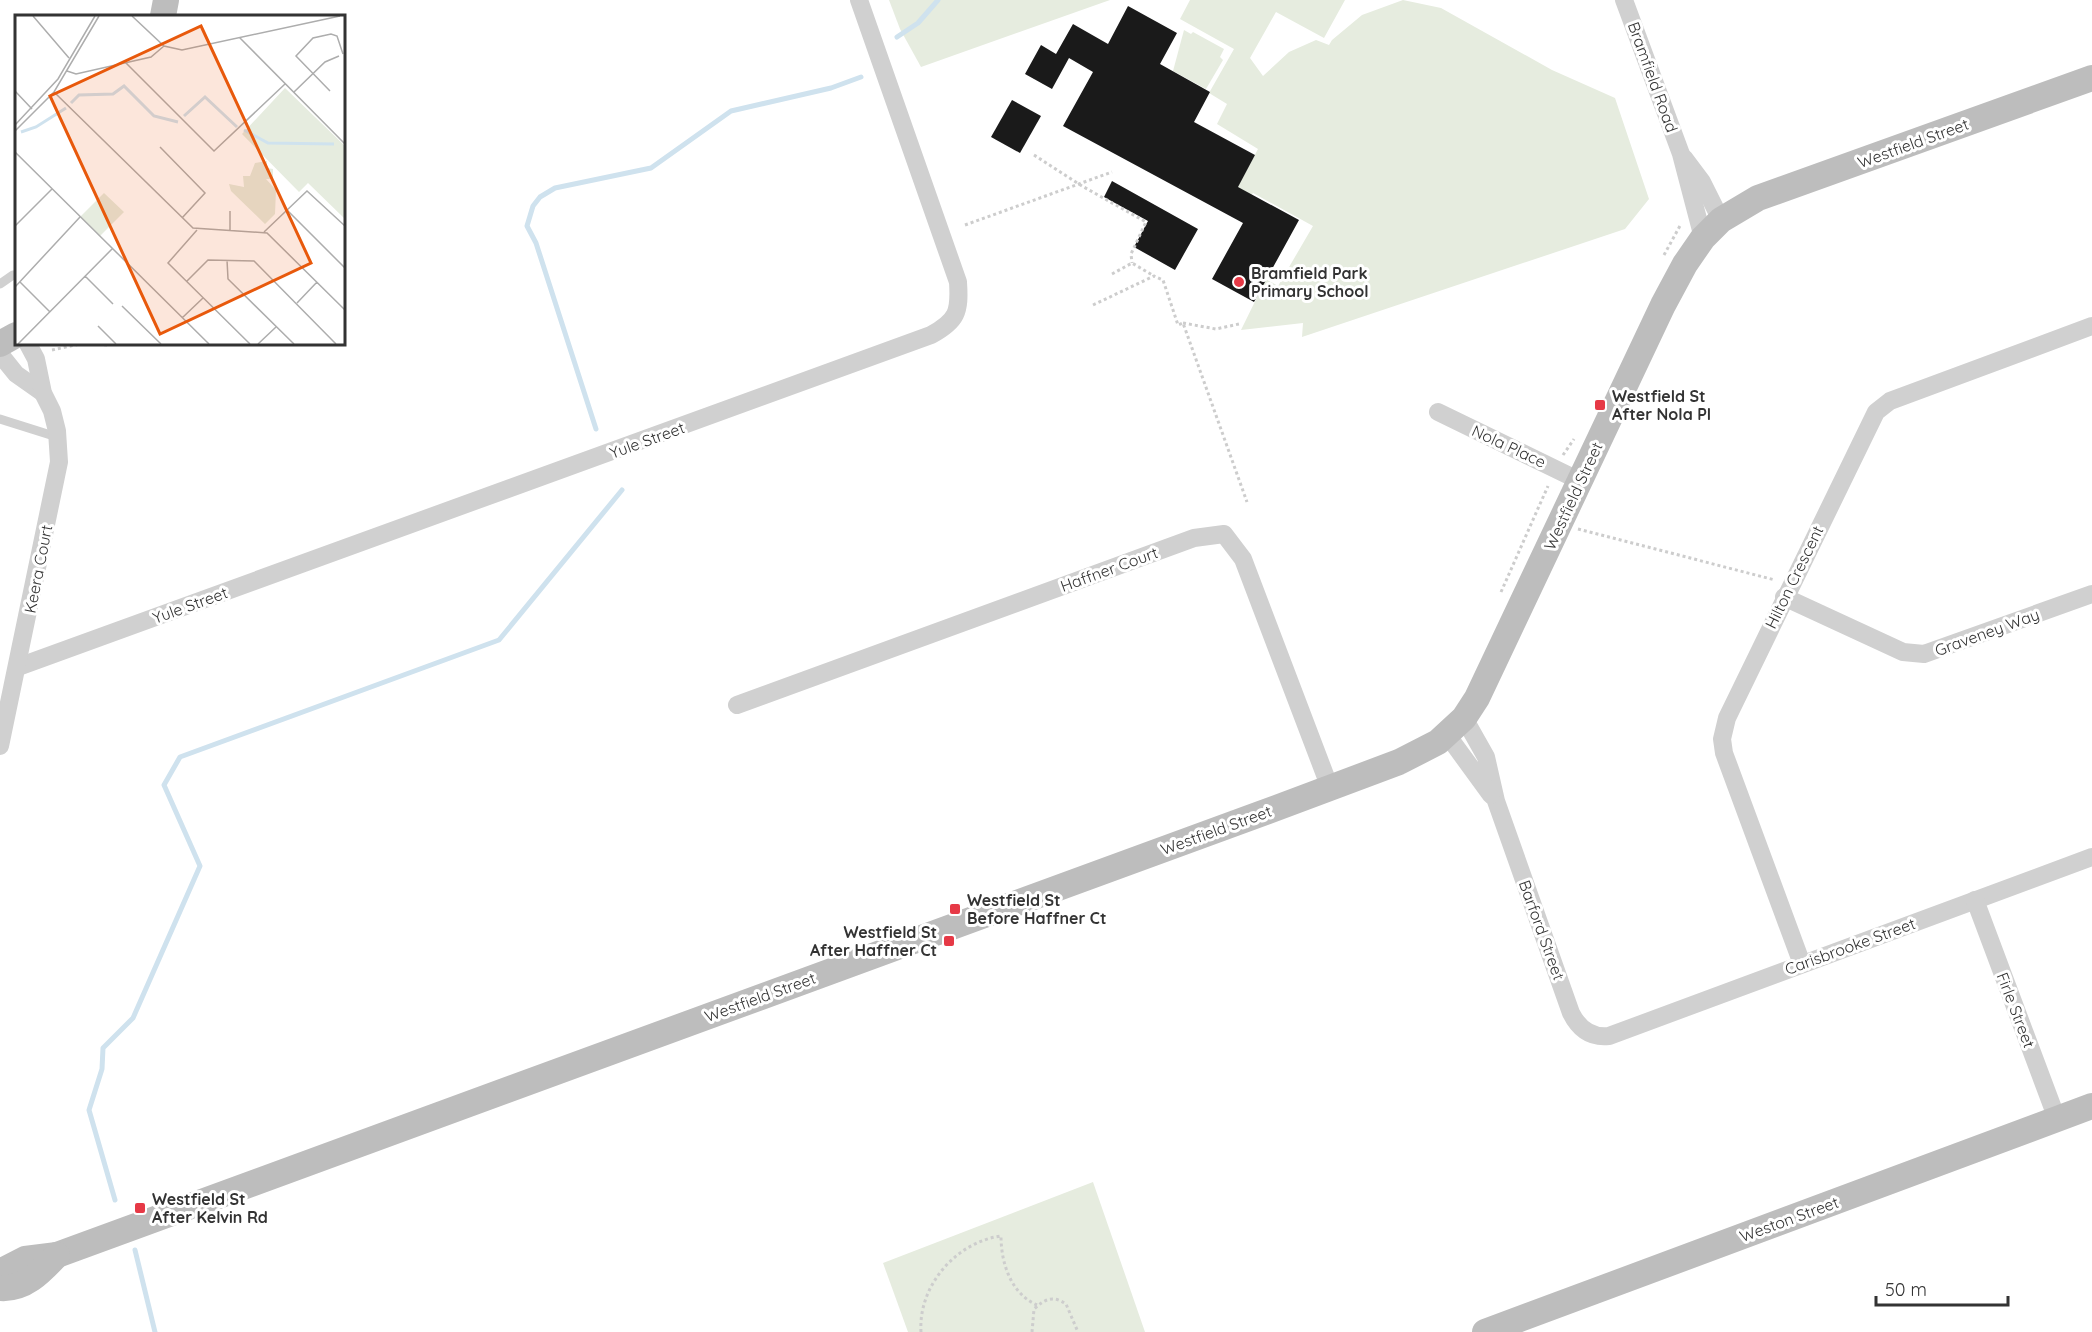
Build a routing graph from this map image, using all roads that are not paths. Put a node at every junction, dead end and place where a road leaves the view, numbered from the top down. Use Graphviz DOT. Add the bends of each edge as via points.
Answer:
graph roads {
  1 [pos="166,0"];
  2 [pos="858,0"];
  3 [pos="1624,0"];
  4 [pos="163,15"];
  5 [pos="2092,78"];
  6 [pos="1681,154"];
  7 [pos="1712,229"];
  8 [pos="15,275"];
  9 [pos="0,284"];
  10 [pos="2092,326"];
  11 [pos="15,336"];
  12 [pos="0,344"];
  13 [pos="31,349"];
  14 [pos="0,354"];
  15 [pos="43,393"];
  16 [pos="1438,412"];
  17 [pos="0,419"];
  18 [pos="57,437"];
  19 [pos="1580,481"];
  20 [pos="1782,589"];
  21 [pos="2092,594"];
  22 [pos="18,667"];
  23 [pos="737,705"];
  24 [pos="1456,727"];
  25 [pos="0,746"];
  26 [pos="1330,788"];
  27 [pos="2092,857"];
  28 [pos="1975,900"];
  29 [pos="1802,964"];
  30 [pos="1609,1036"];
  31 [pos="2092,1106"];
  32 [pos="2057,1119"];
  33 [pos="57,1255"];
  34 [pos="0,1272"];
  35 [pos="0,1288"];
  36 [pos="1485,1332"];
  1 -- 4 [label="main road"];
  2 -- 22 [label="street, Yule Street" via="958,282 960,306 949,326 634,445"];
  3 -- 6 [label="street, Bramfield Road"];
  5 -- 7 [label="main road, Westfield Street" via="1758,198"];
  6 -- 7 [label="street, Bramfield Road"];
  6 -- 7 [label="street, Bramfield Road" via="1702,182"];
  7 -- 19 [label="main road, Westfield Street" via="1663,304"];
  8 -- 9 [label="lane"];
  10 -- 20 [label="street, Hilton Crescent" via="1880,408"];
  11 -- 12 [label="main road"];
  13 -- 15 [label="street, Keera Court"];
  14 -- 15 [label="street" via="16,374"];
  15 -- 18 [label="street, Keera Court" via="52,411"];
  16 -- 19 [label="street, Nola Place"];
  17 -- 18 [label="lane"];
  18 -- 22 [label="street, Keera Court" via="59,462"];
  19 -- 24 [label="main road, Westfield Street" via="1477,698"];
  20 -- 21 [label="street, Graveney Way" via="1903,652 1924,654"];
  20 -- 29 [label="street, Hilton Crescent" via="1727,718 1722,746"];
  22 -- 25 [label="street, Keera Court"];
  23 -- 26 [label="street, Haffner Court" via="1194,538 1224,534 1243,558"];
  24 -- 26 [label="main road, Westfield Street" via="1399,762"];
  24 -- 30 [label="street, Barford Street" via="1486,757 1496,801 1571,1013 1587,1032"];
  26 -- 33 [label="main road, Westfield Street"];
  27 -- 28 [label="street, Carisbrooke Street"];
  28 -- 29 [label="street, Carisbrooke Street"];
  28 -- 32 [label="street, Firle Street"];
  29 -- 30 [label="street, Carisbrooke Street"];
  31 -- 32 [label="main road, Weston Street"];
  32 -- 36 [label="main road, Weston Street"];
  33 -- 34 [label="main road, Westfield Street" via="25,1259"];
  33 -- 35 [label="main road, Westfield Street" via="36,1277 10,1289"];
}
